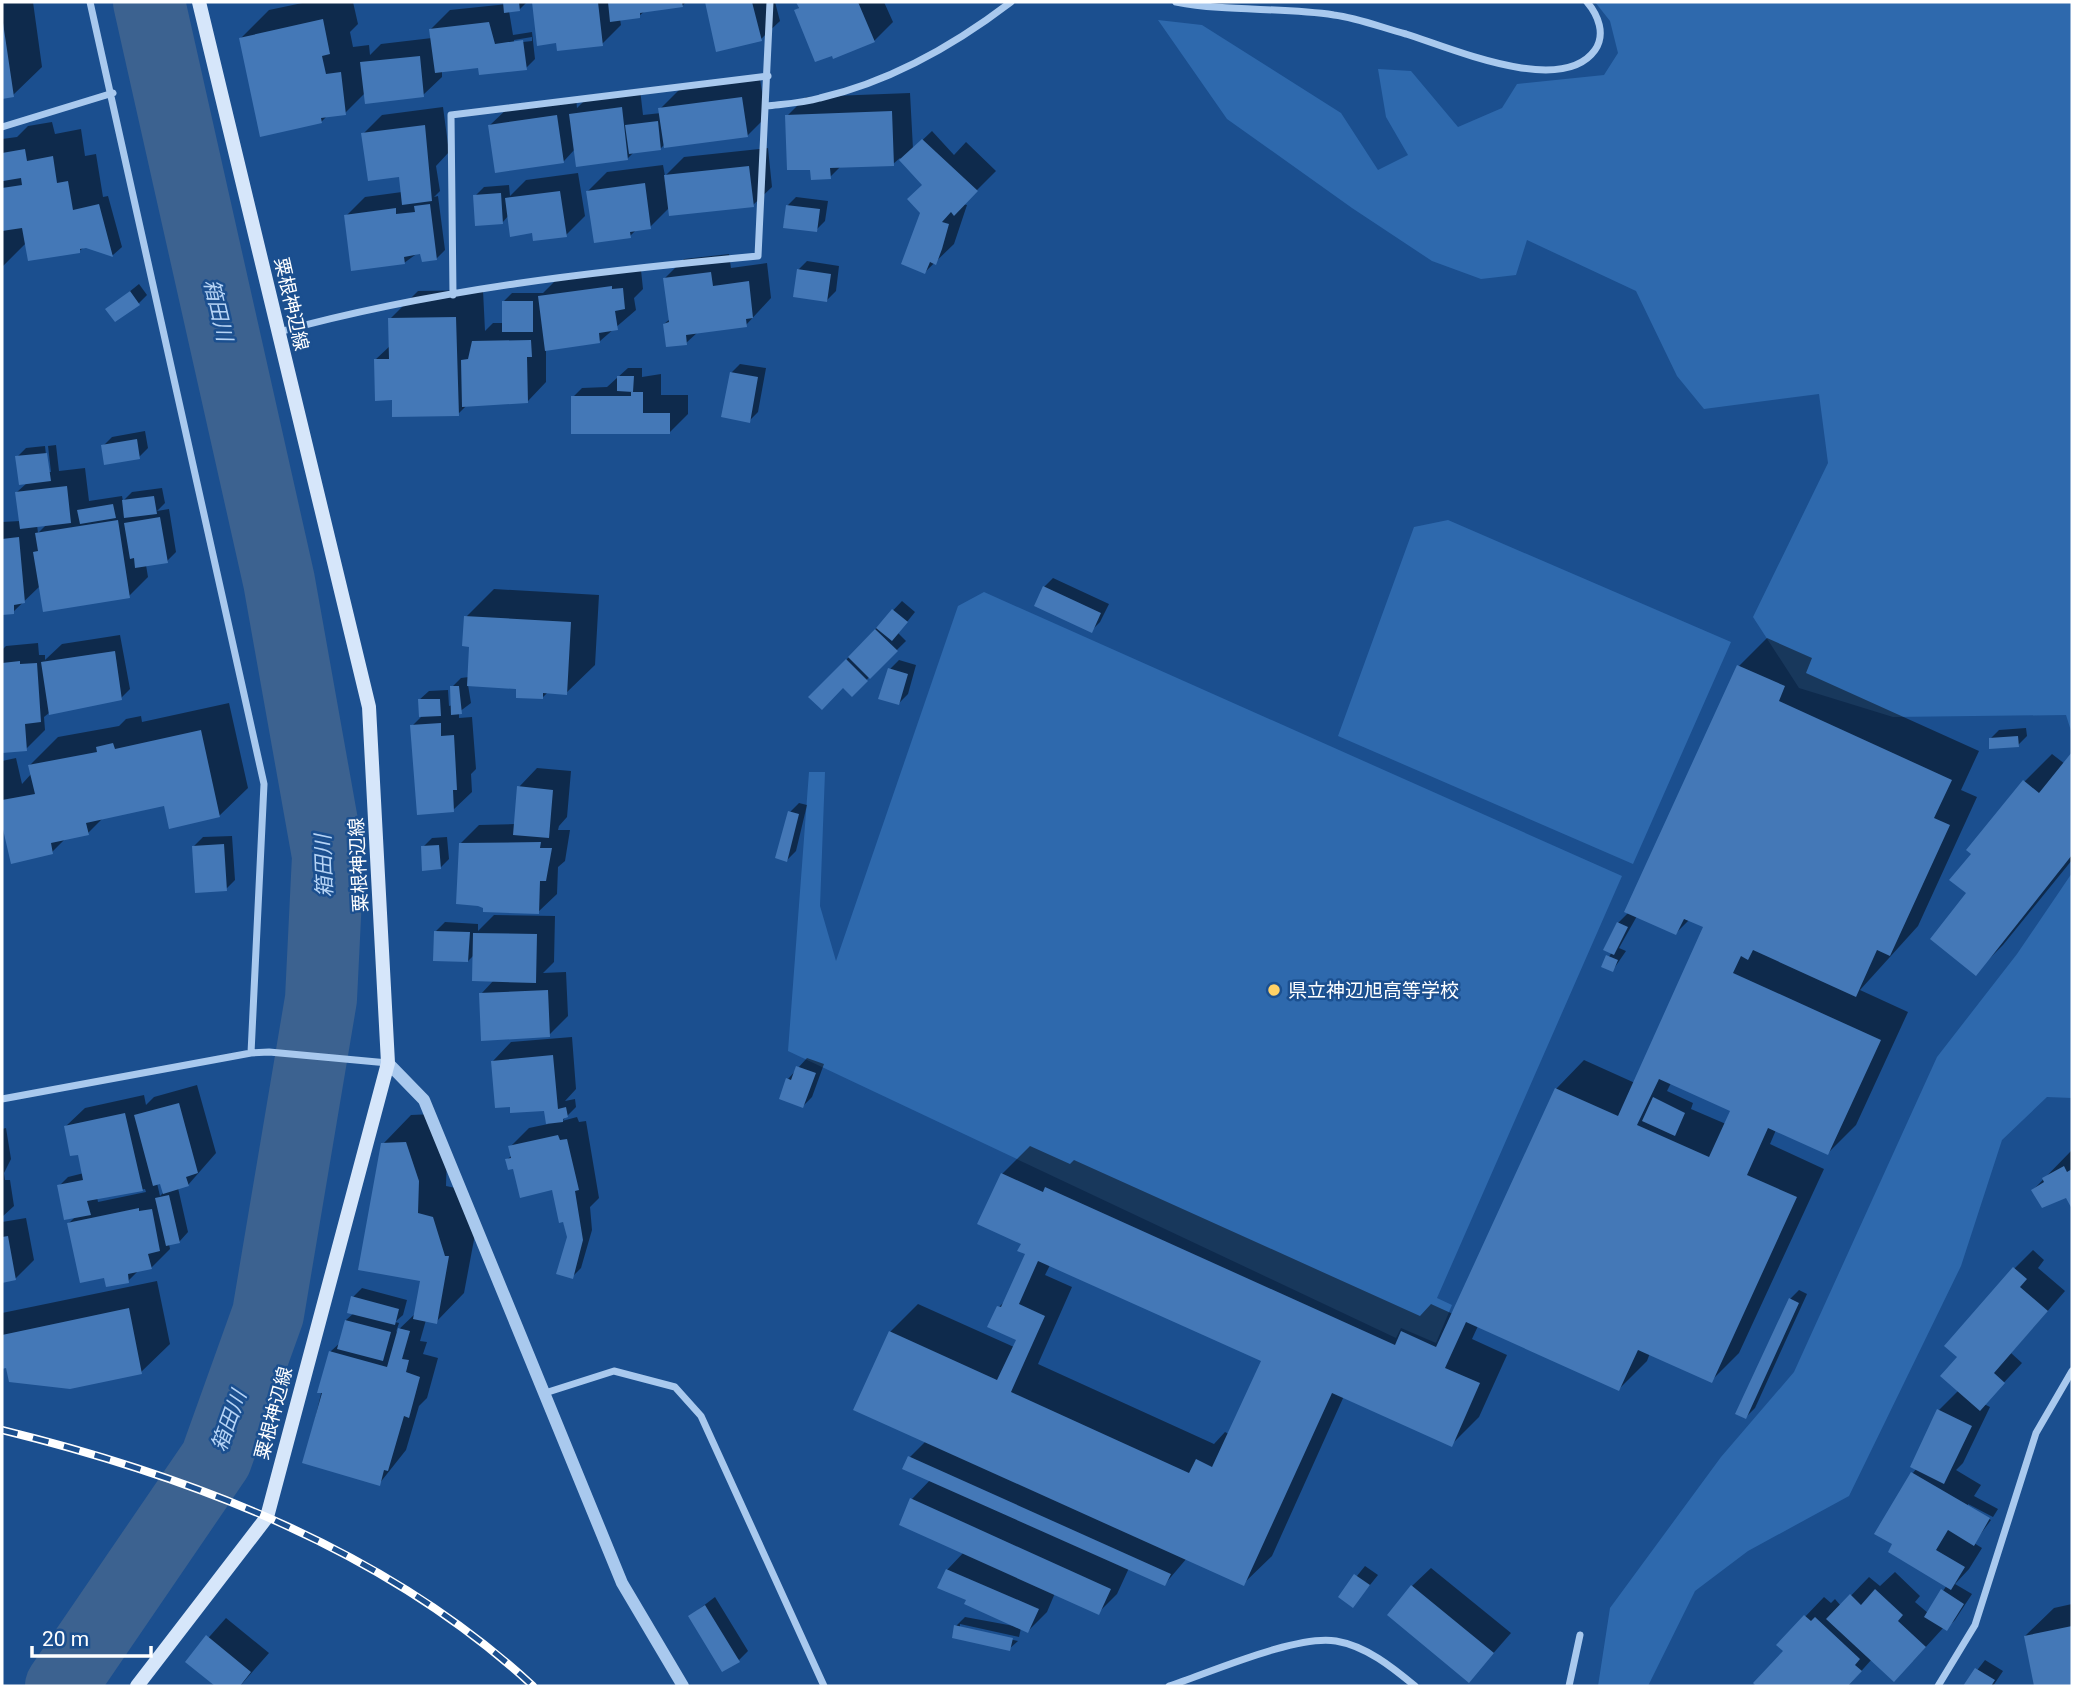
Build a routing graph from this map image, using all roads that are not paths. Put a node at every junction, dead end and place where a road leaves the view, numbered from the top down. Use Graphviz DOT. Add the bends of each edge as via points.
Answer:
graph roads {
  1 [pos="90,2"];
  2 [pos="200,2"];
  3 [pos="770,2"];
  4 [pos="1011,2"];
  5 [pos="1176,2"];
  6 [pos="1587,2"];
  7 [pos="768,76"];
  8 [pos="113,93"];
  9 [pos="767,106"];
  10 [pos="2,127"];
  11 [pos="453,295"];
  12 [pos="279,332"];
  13 [pos="251,1053"];
  14 [pos="388,1063"];
  15 [pos="2,1099"];
  16 [pos="2072,1371"];
  17 [pos="545,1393"];
  18 [pos="1580,1634"];
  19 [pos="137,1686"];
  20 [pos="684,1686"];
  21 [pos="824,1686"];
  22 [pos="1169,1686"];
  23 [pos="1415,1686"];
  24 [pos="1569,1686"];
  25 [pos="1938,1686"];
  1 -- 8 [label="street"];
  2 -- 12 [label="main road, 粟根神辺線"];
  3 -- 7 [label="street"];
  4 -- 9 [label="street" via="979,27 899,71 821,98"];
  5 -- 6 [label="street" via="1210,9 1336,15 1535,72 1587,61 1598,45 1599,17"];
  7 -- 9 [label="street"];
  7 -- 11 [label="street" via="452,115"];
  8 -- 10 [label="street"];
  8 -- 13 [label="street" via="264,784"];
  9 -- 11 [label="street" via="758,256 640,267"];
  11 -- 12 [label="street" via="362,309"];
  12 -- 14 [label="main road, 粟根神辺線" via="369,707"];
  13 -- 14 [label="street"];
  13 -- 15 [label="street"];
  14 -- 17 [label="street" via="424,1100"];
  14 -- 19 [label="main road, 粟根神辺線" via="267,1517"];
  16 -- 25 [label="street" via="2035,1433 1975,1625"];
  17 -- 20 [label="street" via="622,1583"];
  17 -- 21 [label="street" via="614,1371 675,1387 701,1416"];
  18 -- 24 [label="street"];
  22 -- 23 [label="street" via="1305,1641 1335,1640 1368,1651"];
}
